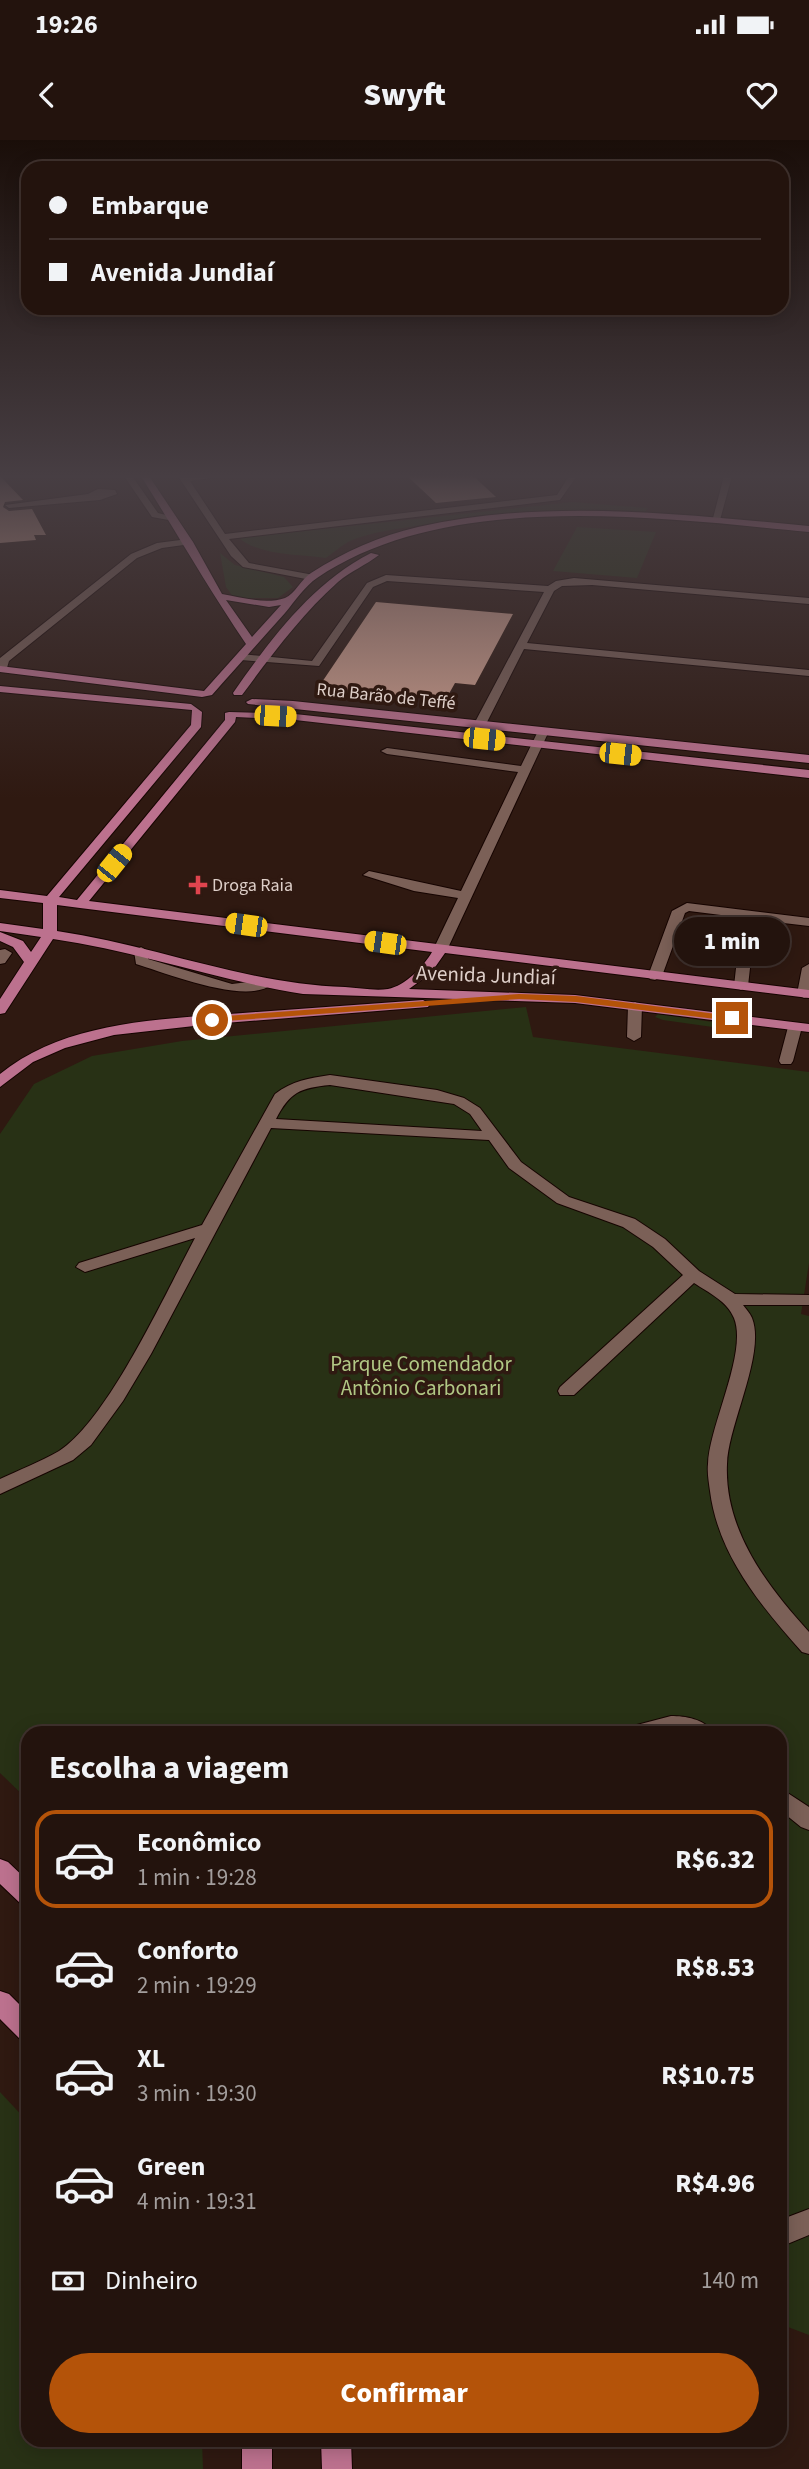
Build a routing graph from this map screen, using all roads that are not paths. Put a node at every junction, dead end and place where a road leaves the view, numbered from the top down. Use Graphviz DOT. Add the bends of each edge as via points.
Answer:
graph roads {
  1 [pos="102,582"];
  2 [pos="210,582"];
  3 [pos="307,582"];
  4 [pos="332,582"];
  5 [pos="375,582"];
  6 [pos="458,582"];
  7 [pos="568,582"];
  8 [pos="581,582"];
  9 [pos="550,589"];
  10 [pos="218,596"];
  11 [pos="291,600"];
  12 [pos="809,601"];
  13 [pos="252,645"];
  14 [pos="519,645"];
  15 [pos="241,657"];
  16 [pos="264,659"];
  17 [pos="1,669"];
  18 [pos="809,673"];
  19 [pos="1,690"];
  20 [pos="238,693"];
  21 [pos="205,694"];
  22 [pos="252,702"];
  23 [pos="194,709"];
  24 [pos="224,715"];
  25 [pos="480,724"];
  26 [pos="543,731"];
  27 [pos="538,745"];
  28 [pos="387,751"];
  29 [pos="809,760"];
  30 [pos="526,770"];
  31 [pos="809,774"];
  32 [pos="369,875"];
  33 [pos="0,894"];
  34 [pos="466,896"];
  35 [pos="50,900"];
  36 [pos="80,904"];
  37 [pos="753,914"];
  38 [pos="809,922"];
  39 [pos="0,927"];
  40 [pos="50,933"];
  41 [pos="0,936"];
  42 [pos="747,939"];
  43 [pos="440,950"];
  44 [pos="744,959"];
  45 [pos="32,963"];
  46 [pos="809,968"];
  47 [pos="655,976"];
  48 [pos="741,986"];
  49 [pos="391,994"];
  50 [pos="807,994"];
  51 [pos="519,997"];
  52 [pos="635,1006"];
  53 [pos="0,1010"];
  54 [pos="338,1011"];
  55 [pos="802,1028"];
  56 [pos="634,1037"];
  57 [pos="786,1061"];
  58 [pos="0,1082"];
  59 [pos="266,1123"];
  60 [pos="493,1136"];
  61 [pos="208,1228"];
  62 [pos="85,1267"];
  63 [pos="693,1275"];
  64 [pos="731,1299"];
  65 [pos="809,1300"];
  66 [pos="567,1391"];
  67 [pos="0,1487"];
  68 [pos="809,1646"];
  69 [pos="657,1726"];
  70 [pos="681,1726"];
  71 [pos="787,1802"];
  72 [pos="809,1819"];
  73 [pos="0,1869"];
  74 [pos="21,1889"];
  75 [pos="0,2002"];
  76 [pos="21,2023"];
  77 [pos="809,2222"];
  78 [pos="787,2231"];
  79 [pos="257,2447"];
  80 [pos="336,2447"];
  81 [pos="257,2469"];
  82 [pos="337,2469"];
  1 -- 17 [label="street" via="4,660"];
  2 -- 10 [label="main road"];
  3 -- 11 [label="main road"];
  4 -- 16 [label="main road"];
  5 -- 16 [label="street" via="315,664"];
  6 -- 9 [label="street"];
  7 -- 9 [label="street"];
  8 -- 12 [label="street"];
  9 -- 14 [label="street"];
  10 -- 11 [label="main road" via="269,604"];
  10 -- 13 [label="main road"];
  11 -- 13 [label="main road"];
  13 -- 15 [label="main road"];
  14 -- 18 [label="street"];
  14 -- 25 [label="street"];
  15 -- 16 [label="street"];
  15 -- 21 [label="main road"];
  16 -- 20 [label="main road"];
  17 -- 19 [label="main road" via="7,682"];
  17 -- 21 [label="main road"];
  19 -- 23 [label="main road"];
  20 -- 21 [label="main road"];
  20 -- 22 [label="main road"];
  21 -- 23 [label="main road" via="192,700"];
  22 -- 24 [label="main road" via="248,709"];
  22 -- 25 [label="main road, Rua Barão de Teffé"];
  23 -- 24 [label="main road, Rua Barão de Teffé"];
  23 -- 35 [label="main road" via="197,725"];
  24 -- 27 [label="main road, Rua Barão de Teffé" via="295,717"];
  24 -- 36 [label="main road" via="230,720"];
  25 -- 26 [label="main road, Rua Barão de Teffé"];
  26 -- 27 [label="street"];
  26 -- 29 [label="main road, Rua Barão de Teffé"];
  27 -- 30 [label="street"];
  27 -- 31 [label="main road, Rua Barão de Teffé"];
  28 -- 30 [label="street"];
  30 -- 34 [label="street"];
  32 -- 34 [label="street"];
  33 -- 35 [label="main road, Avenida Jundiaí"];
  34 -- 43 [label="street"];
  35 -- 36 [label="main road, Avenida Jundiaí"];
  35 -- 40 [label="main road"];
  36 -- 43 [label="main road, Avenida Jundiaí"];
  37 -- 38 [label="street"];
  37 -- 42 [label="street"];
  37 -- 47 [label="street" via="698,907 679,911"];
  39 -- 40 [label="main road, Avenida Jundiaí"];
  40 -- 45 [label="main road"];
  40 -- 49 [label="main road, Avenida Jundiaí" via="265,984"];
  41 -- 45 [label="main road" via="18,944"];
  43 -- 47 [label="main road, Avenida Jundiaí"];
  43 -- 49 [label="main road" via="432,965"];
  44 -- 48 [label="street"];
  45 -- 53 [label="main road"];
  46 -- 50 [label="street"];
  47 -- 48 [label="main road, Avenida Jundiaí"];
  48 -- 50 [label="main road, Avenida Jundiaí"];
  49 -- 51 [label="main road, Avenida Jundiaí"];
  49 -- 54 [label="main road"];
  51 -- 52 [label="main road, Avenida Jundiaí"];
  51 -- 54 [label="main road"];
  52 -- 55 [label="main road, Avenida Jundiaí"];
  52 -- 56 [label="street"];
  54 -- 58 [label="main road" via="113,1031 49,1049"];
  55 -- 57 [label="street"];
  59 -- 60 [label="street"];
  59 -- 60 [label="street" via="280,1097 292,1088 330,1080 459,1101 475,1111"];
  59 -- 61 [label="street"];
  60 -- 63 [label="street" via="515,1165 563,1200 629,1223"];
  61 -- 62 [label="street"];
  61 -- 67 [label="street" via="142,1354 84,1440 65,1455"];
  63 -- 64 [label="street"];
  63 -- 66 [label="street"];
  64 -- 65 [label="street"];
  64 -- 68 [label="street" via="744,1319 745,1348 717,1464 720,1494 731,1537 765,1598"];
  69 -- 70 [label="street"];
  71 -- 72 [label="street"];
  73 -- 74 [label="main road"];
  75 -- 76 [label="main road"];
  77 -- 78 [label="street"];
  79 -- 81 [label="main road"];
  80 -- 82 [label="main road"];
}
